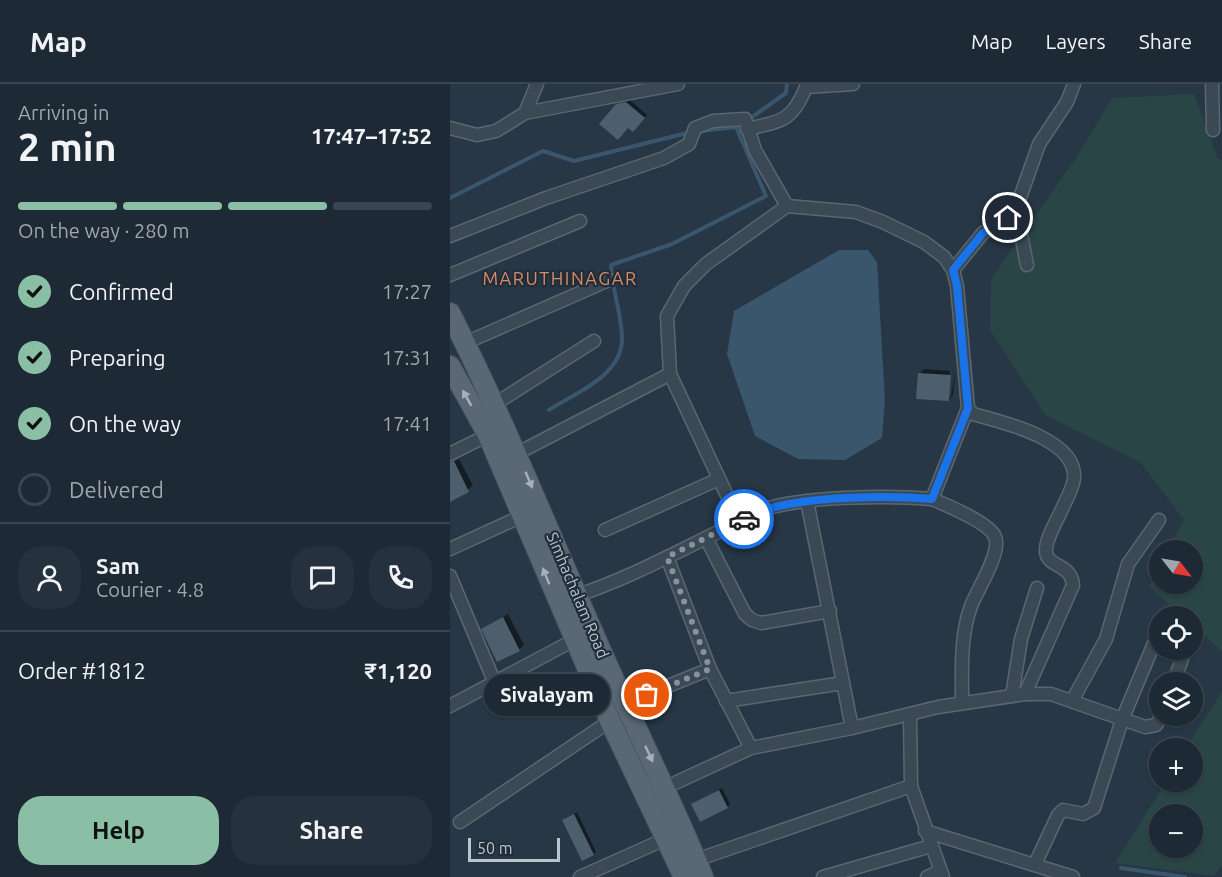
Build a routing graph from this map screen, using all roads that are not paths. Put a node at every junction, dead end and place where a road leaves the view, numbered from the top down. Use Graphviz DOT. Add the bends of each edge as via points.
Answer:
graph roads {
  1 [pos="537,84"];
  2 [pos="678,84"];
  3 [pos="853,84"];
  4 [pos="1074,84"];
  5 [pos="1212,84"];
  6 [pos="619,90"];
  7 [pos="525,113"];
  8 [pos="746,124"];
  9 [pos="450,128"];
  10 [pos="1214,130"];
  11 [pos="787,206"];
  12 [pos="1016,209"];
  13 [pos="580,221"];
  14 [pos="450,236"];
  15 [pos="1027,265"];
  16 [pos="953,270"];
  17 [pos="450,275"];
  18 [pos="609,280"];
  19 [pos="450,313"];
  20 [pos="594,341"];
  21 [pos="465,343"];
  22 [pos="451,371"];
  23 [pos="670,374"];
  24 [pos="495,404"];
  25 [pos="968,408"];
  26 [pos="506,426"];
  27 [pos="488,435"];
  28 [pos="518,453"];
  29 [pos="450,454"];
  30 [pos="719,478"];
  31 [pos="932,499"];
  32 [pos="807,501"];
  33 [pos="522,516"];
  34 [pos="1159,520"];
  35 [pos="740,521"];
  36 [pos="605,530"];
  37 [pos="706,538"];
  38 [pos="450,549"];
  39 [pos="667,557"];
  40 [pos="450,576"];
  41 [pos="1036,588"];
  42 [pos="577,595"];
  43 [pos="557,602"];
  44 [pos="830,610"];
  45 [pos="574,639"];
  46 [pos="1149,655"];
  47 [pos="710,669"];
  48 [pos="494,681"];
  49 [pos="843,683"];
  50 [pos="1018,695"];
  51 [pos="726,701"];
  52 [pos="1072,701"];
  53 [pos="962,702"];
  54 [pos="626,703"];
  55 [pos="450,706"];
  56 [pos="910,714"];
  57 [pos="1122,720"];
  58 [pos="610,721"];
  59 [pos="1150,726"];
  60 [pos="852,728"];
  61 [pos="751,748"];
  62 [pos="910,786"];
  63 [pos="664,788"];
  64 [pos="460,822"];
  65 [pos="685,831"];
  66 [pos="925,831"];
  67 [pos="665,839"];
  68 [pos="931,846"];
  69 [pos="1035,864"];
  70 [pos="700,868"];
  71 [pos="942,874"];
  72 [pos="580,877"];
  73 [pos="684,877"];
  74 [pos="823,877"];
  75 [pos="927,877"];
  76 [pos="1072,877"];
  1 -- 7 [label="street"];
  2 -- 6 [label="street"];
  3 -- 8 [label="street" via="807,87 794,113 782,121"];
  4 -- 12 [label="street" via="1067,102 1039,144"];
  5 -- 10 [label="street"];
  6 -- 7 [label="street"];
  7 -- 9 [label="street" via="496,131 477,135"];
  8 -- 11 [label="street" via="766,172"];
  8 -- 14 [label="street" via="713,122 695,128 691,138 664,158"];
  11 -- 16 [label="street" via="856,212 883,222 924,242 944,256"];
  11 -- 23 [label="street" via="720,252 680,293 667,316"];
  12 -- 15 [label="street"];
  12 -- 16 [label="street" via="983,233"];
  13 -- 17 [label="street"];
  16 -- 25 [label="street"];
  18 -- 21 [label="street"];
  19 -- 21 [label="main road, Simhachalam Road"];
  20 -- 24 [label="street"];
  21 -- 24 [label="main road, Simhachalam Road"];
  27 -- 22 [label="main road, one-way"];
  23 -- 28 [label="street"];
  23 -- 30 [label="street"];
  24 -- 26 [label="main road, Simhachalam Road"];
  25 -- 31 [label="street"];
  25 -- 50 [label="street" via="973,414 1045,439 1070,461 1073,471 1072,487 1047,542 1046,553 1050,561 1067,570 1073,585"];
  26 -- 27 [label="street"];
  26 -- 28 [label="main road, Simhachalam Road"];
  27 -- 29 [label="street"];
  27 -- 33 [label="main road"];
  28 -- 42 [label="main road, Simhachalam Road, one-way"];
  30 -- 35 [label="street"];
  30 -- 36 [label="street"];
  31 -- 32 [label="street"];
  31 -- 53 [label="street" via="991,531 996,539 964,633"];
  32 -- 35 [label="street" via="772,507"];
  32 -- 44 [label="street"];
  33 -- 38 [label="street"];
  43 -- 33 [label="main road, one-way"];
  34 -- 52 [label="street" via="1128,564 1106,639"];
  35 -- 37 [label="street"];
  37 -- 39 [label="street"];
  37 -- 44 [label="street" via="745,614 752,620 761,623"];
  39 -- 42 [label="street"];
  39 -- 47 [label="street"];
  40 -- 48 [label="street"];
  41 -- 50 [label="street" via="1021,639"];
  42 -- 43 [label="street"];
  42 -- 54 [label="main road, Simhachalam Road"];
  43 -- 45 [label="main road"];
  44 -- 49 [label="street"];
  45 -- 48 [label="street"];
  45 -- 58 [label="main road"];
  46 -- 57 [label="street"];
  47 -- 51 [label="street"];
  47 -- 54 [label="street"];
  48 -- 55 [label="street"];
  49 -- 51 [label="street"];
  49 -- 60 [label="street"];
  50 -- 52 [label="street" via="1051,694"];
  50 -- 53 [label="street"];
  51 -- 61 [label="street"];
  52 -- 57 [label="street"];
  53 -- 56 [label="street"];
  54 -- 63 [label="main road, Simhachalam Road, one-way"];
  56 -- 60 [label="street"];
  56 -- 62 [label="street"];
  57 -- 59 [label="street"];
  57 -- 69 [label="street" via="1094,808 1083,814 1063,810"];
  58 -- 64 [label="street"];
  58 -- 67 [label="main road"];
  60 -- 61 [label="street"];
  61 -- 63 [label="street"];
  62 -- 66 [label="street"];
  62 -- 70 [label="street"];
  63 -- 65 [label="main road, Simhachalam Road"];
  65 -- 67 [label="street"];
  65 -- 70 [label="main road, Simhachalam Road"];
  66 -- 68 [label="street"];
  66 -- 69 [label="street"];
  67 -- 72 [label="street"];
  67 -- 73 [label="main road"];
  68 -- 71 [label="street"];
  68 -- 74 [label="street"];
  69 -- 76 [label="street"];
  71 -- 75 [label="street"];
}
